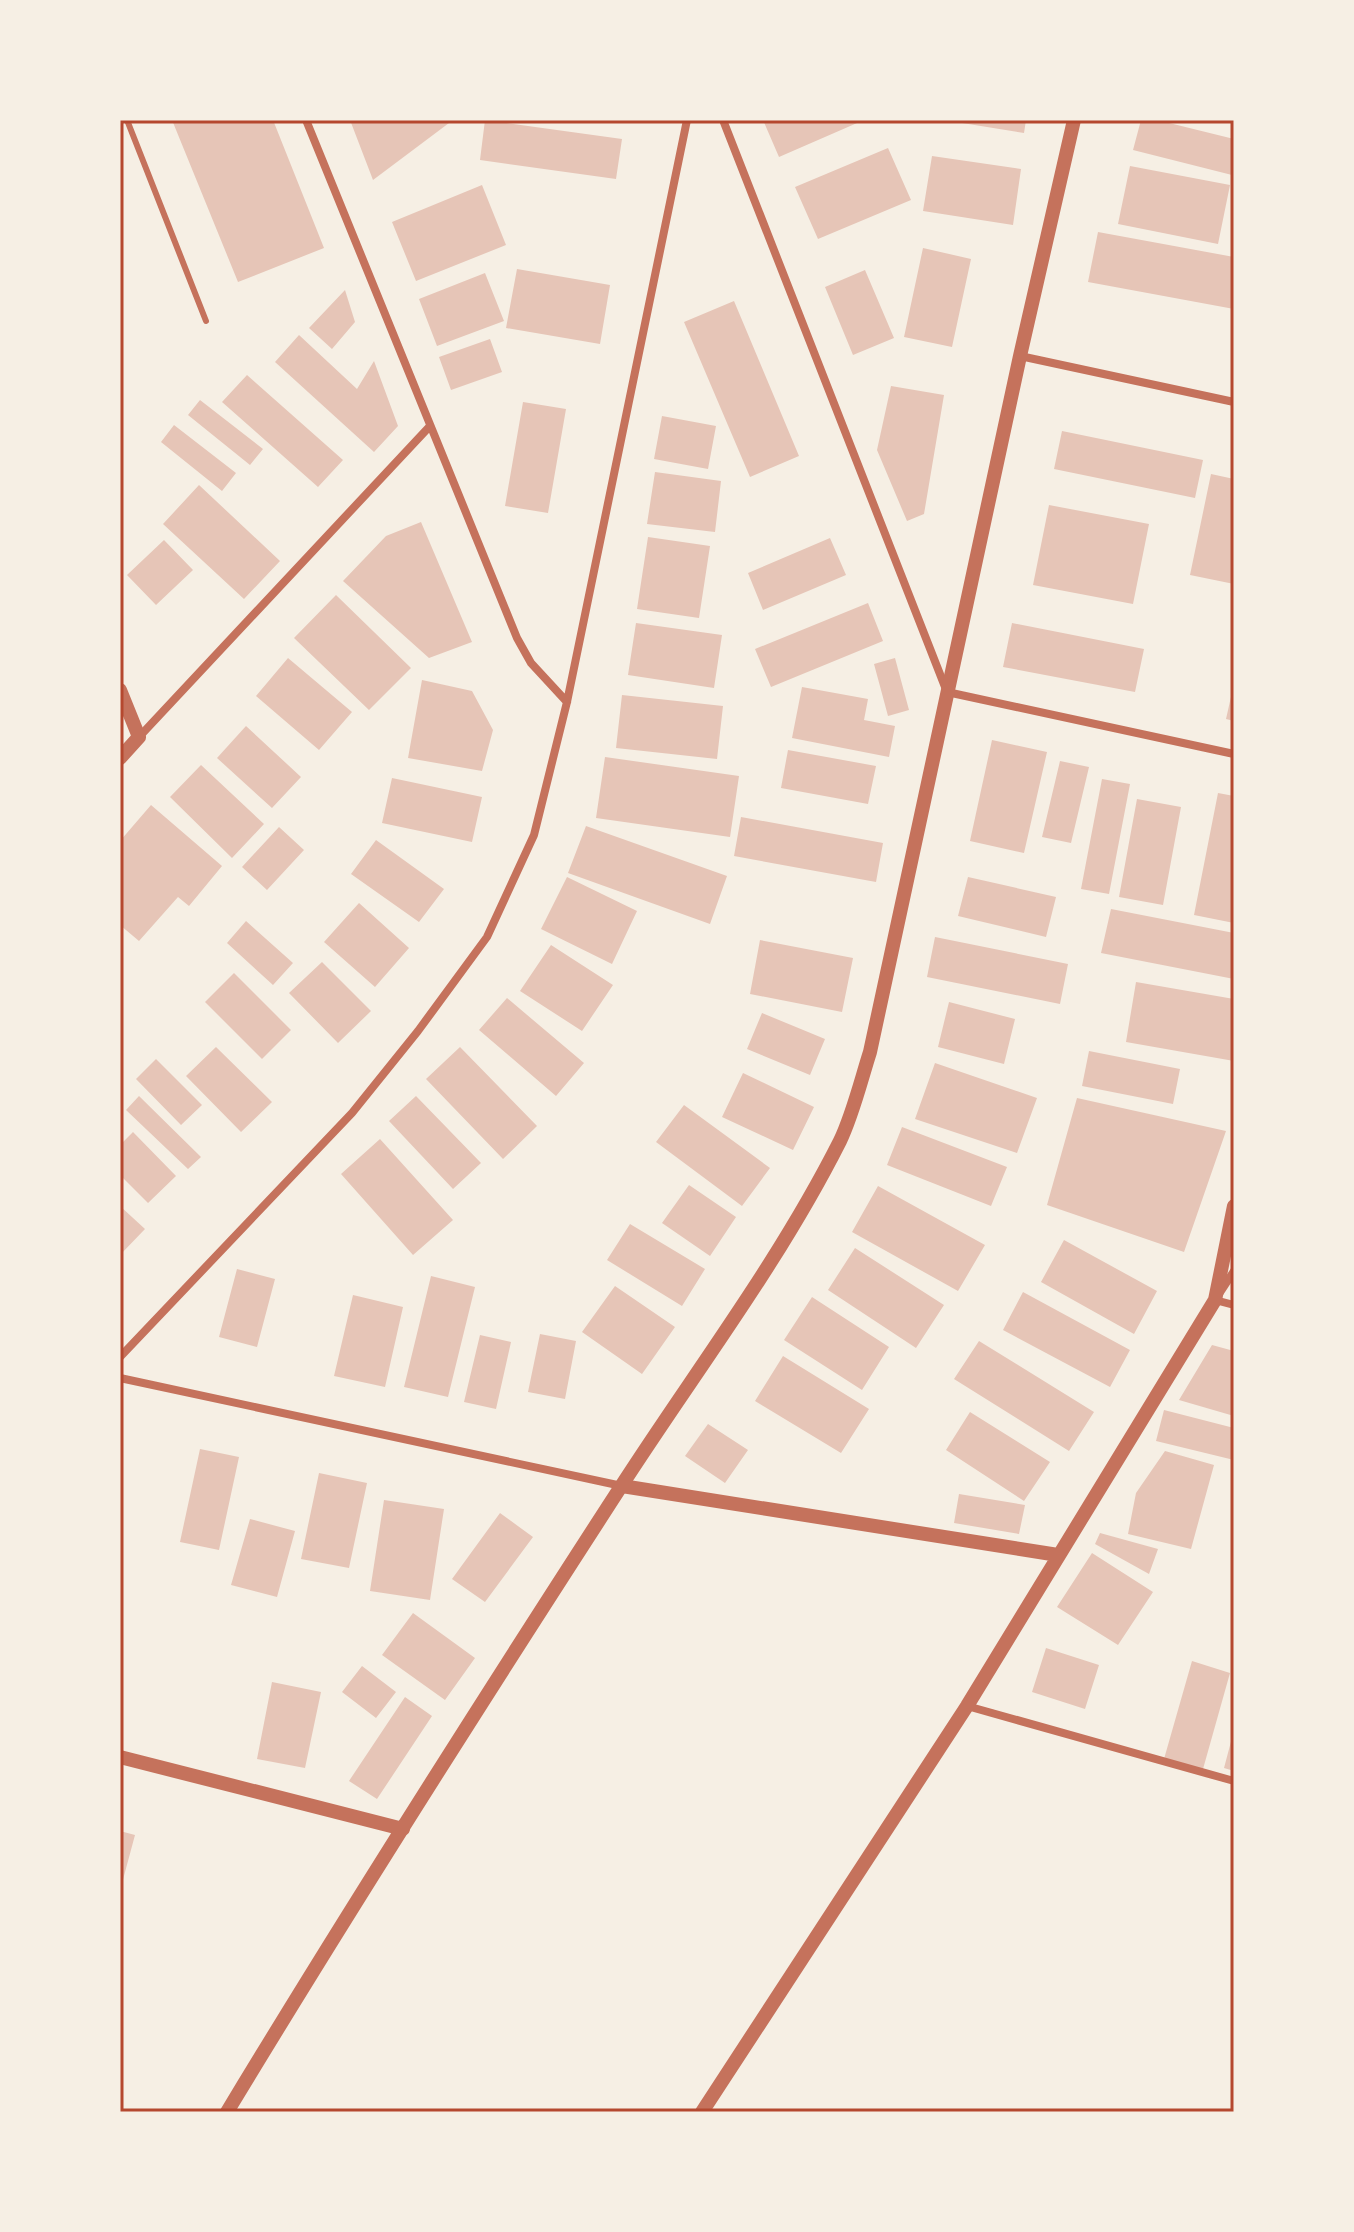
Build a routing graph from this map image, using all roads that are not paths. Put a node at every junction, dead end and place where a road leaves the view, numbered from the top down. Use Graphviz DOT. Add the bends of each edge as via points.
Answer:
graph roads {
  1 [pos="127,120"];
  2 [pos="306,120"];
  3 [pos="687,120"];
  4 [pos="723,120"];
  5 [pos="1074,120"];
  6 [pos="206,321"];
  7 [pos="1020,356"];
  8 [pos="1234,402"];
  9 [pos="430,426"];
  10 [pos="120,690"];
  11 [pos="947,692"];
  12 [pos="567,702"];
  13 [pos="139,737"];
  14 [pos="1234,754"];
  15 [pos="120,758"];
  16 [pos="1234,1206"];
  17 [pos="1234,1271"];
  18 [pos="1215,1300"];
  19 [pos="1234,1305"];
  20 [pos="120,1357"];
  21 [pos="120,1378"];
  22 [pos="622,1486"];
  23 [pos="1058,1555"];
  24 [pos="967,1706"];
  25 [pos="120,1757"];
  26 [pos="1234,1781"];
  27 [pos="403,1829"];
  28 [pos="227,2112"];
  29 [pos="702,2112"];
  1 -- 6 [label="lane"];
  2 -- 9 [label="street"];
  3 -- 12 [label="street"];
  4 -- 11 [label="street"];
  5 -- 7 [label="street"];
  7 -- 8 [label="street"];
  7 -- 11 [label="street"];
  9 -- 12 [label="street" via="517,638 531,663"];
  9 -- 13 [label="street"];
  10 -- 13 [label="street"];
  11 -- 14 [label="street"];
  11 -- 22 [label="street" via="870,1052 842,1138 730,1327"];
  12 -- 20 [label="street" via="534,835 487,937 352,1113"];
  13 -- 15 [label="street"];
  16 -- 18 [label="street"];
  17 -- 18 [label="street"];
  18 -- 19 [label="street"];
  18 -- 23 [label="street"];
  21 -- 22 [label="street"];
  22 -- 23 [label="street"];
  22 -- 27 [label="street"];
  23 -- 24 [label="street"];
  24 -- 26 [label="street"];
  24 -- 29 [label="street"];
  25 -- 27 [label="street"];
  27 -- 28 [label="street"];
}
